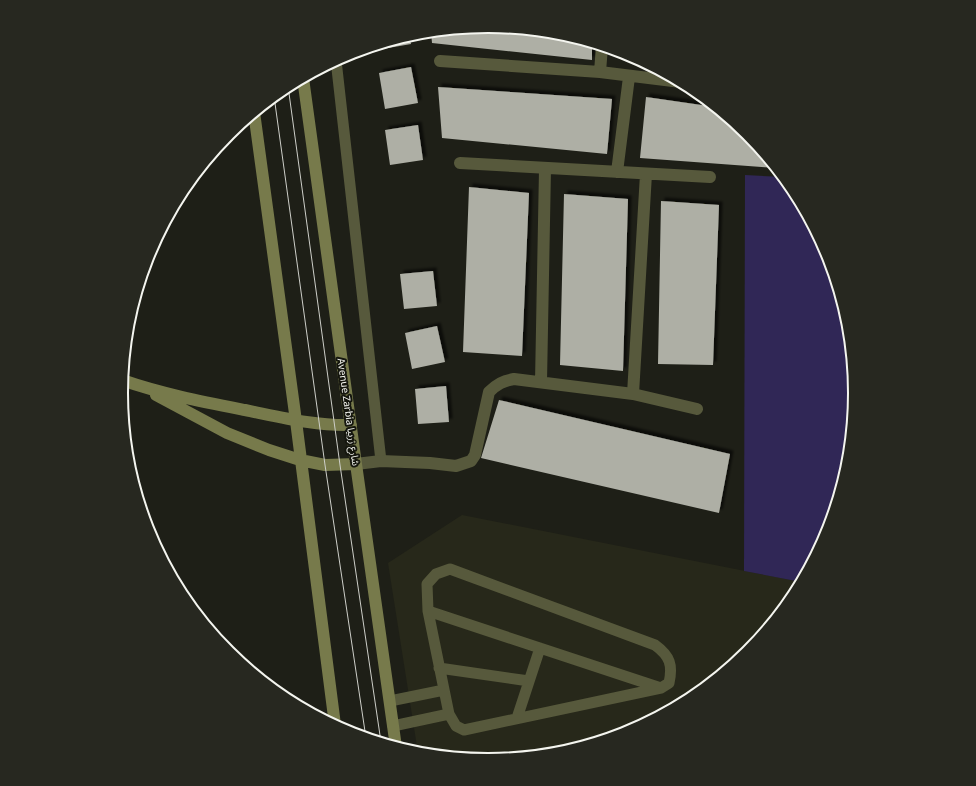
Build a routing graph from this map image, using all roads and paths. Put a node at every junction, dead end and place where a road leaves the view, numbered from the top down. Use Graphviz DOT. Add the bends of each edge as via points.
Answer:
graph roads {
  1 [pos="602,51"];
  2 [pos="440,61"];
  3 [pos="337,66"];
  4 [pos="600,72"];
  5 [pos="629,77"];
  6 [pos="667,81"];
  7 [pos="304,84"];
  8 [pos="255,119"];
  9 [pos="460,162"];
  10 [pos="545,168"];
  11 [pos="617,172"];
  12 [pos="646,174"];
  13 [pos="710,177"];
  14 [pos="128,382"];
  15 [pos="541,382"];
  16 [pos="143,387"];
  17 [pos="633,394"];
  18 [pos="697,409"];
  19 [pos="296,421"];
  20 [pos="351,425"];
  21 [pos="300,460"];
  22 [pos="381,461"];
  23 [pos="356,464"];
  24 [pos="428,611"];
  25 [pos="540,648"];
  26 [pos="440,668"];
  27 [pos="529,681"];
  28 [pos="661,688"];
  29 [pos="444,690"];
  30 [pos="390,701"];
  31 [pos="449,714"];
  32 [pos="334,718"];
  33 [pos="517,718"];
  34 [pos="393,726"];
  35 [pos="395,741"];
  1 -- 4 [label="street"];
  2 -- 4 [label="street"];
  3 -- 22 [label="lane"];
  4 -- 5 [label="street"];
  5 -- 6 [label="street"];
  5 -- 11 [label="street"];
  7 -- 20 [label="main road, Avenue Zarbia شارع زربيا"];
  8 -- 19 [label="main road"];
  9 -- 10 [label="street"];
  10 -- 11 [label="street"];
  10 -- 15 [label="street"];
  11 -- 12 [label="street"];
  12 -- 13 [label="street"];
  12 -- 17 [label="street"];
  14 -- 16 [label="main road"];
  15 -- 17 [label="street"];
  15 -- 22 [label="street" via="504,380 489,392 475,455 471,461 456,466"];
  16 -- 19 [label="main road"];
  16 -- 21 [label="main road" via="227,433"];
  17 -- 18 [label="street"];
  19 -- 20 [label="main road" via="335,426"];
  19 -- 21 [label="main road"];
  20 -- 23 [label="main road, Avenue Zarbia شارع زربيا"];
  21 -- 23 [label="main road" via="325,465"];
  21 -- 32 [label="main road"];
  22 -- 23 [label="street"];
  23 -- 30 [label="main road, Avenue Zarbia شارع زربيا"];
  24 -- 25 [label="lane"];
  24 -- 26 [label="lane"];
  24 -- 28 [label="lane" via="427,584 436,574 450,569 655,645 664,651 670,662 669,683"];
  25 -- 27 [label="lane"];
  25 -- 28 [label="lane"];
  26 -- 27 [label="lane"];
  26 -- 29 [label="lane"];
  27 -- 33 [label="lane"];
  28 -- 33 [label="lane"];
  29 -- 30 [label="lane"];
  29 -- 31 [label="lane"];
  30 -- 34 [label="main road, Avenue Zarbia شارع زربيا"];
  31 -- 33 [label="lane" via="456,726 464,730"];
  31 -- 34 [label="lane"];
  34 -- 35 [label="main road, Avenue Zarbia شارع زربيا"];
}
